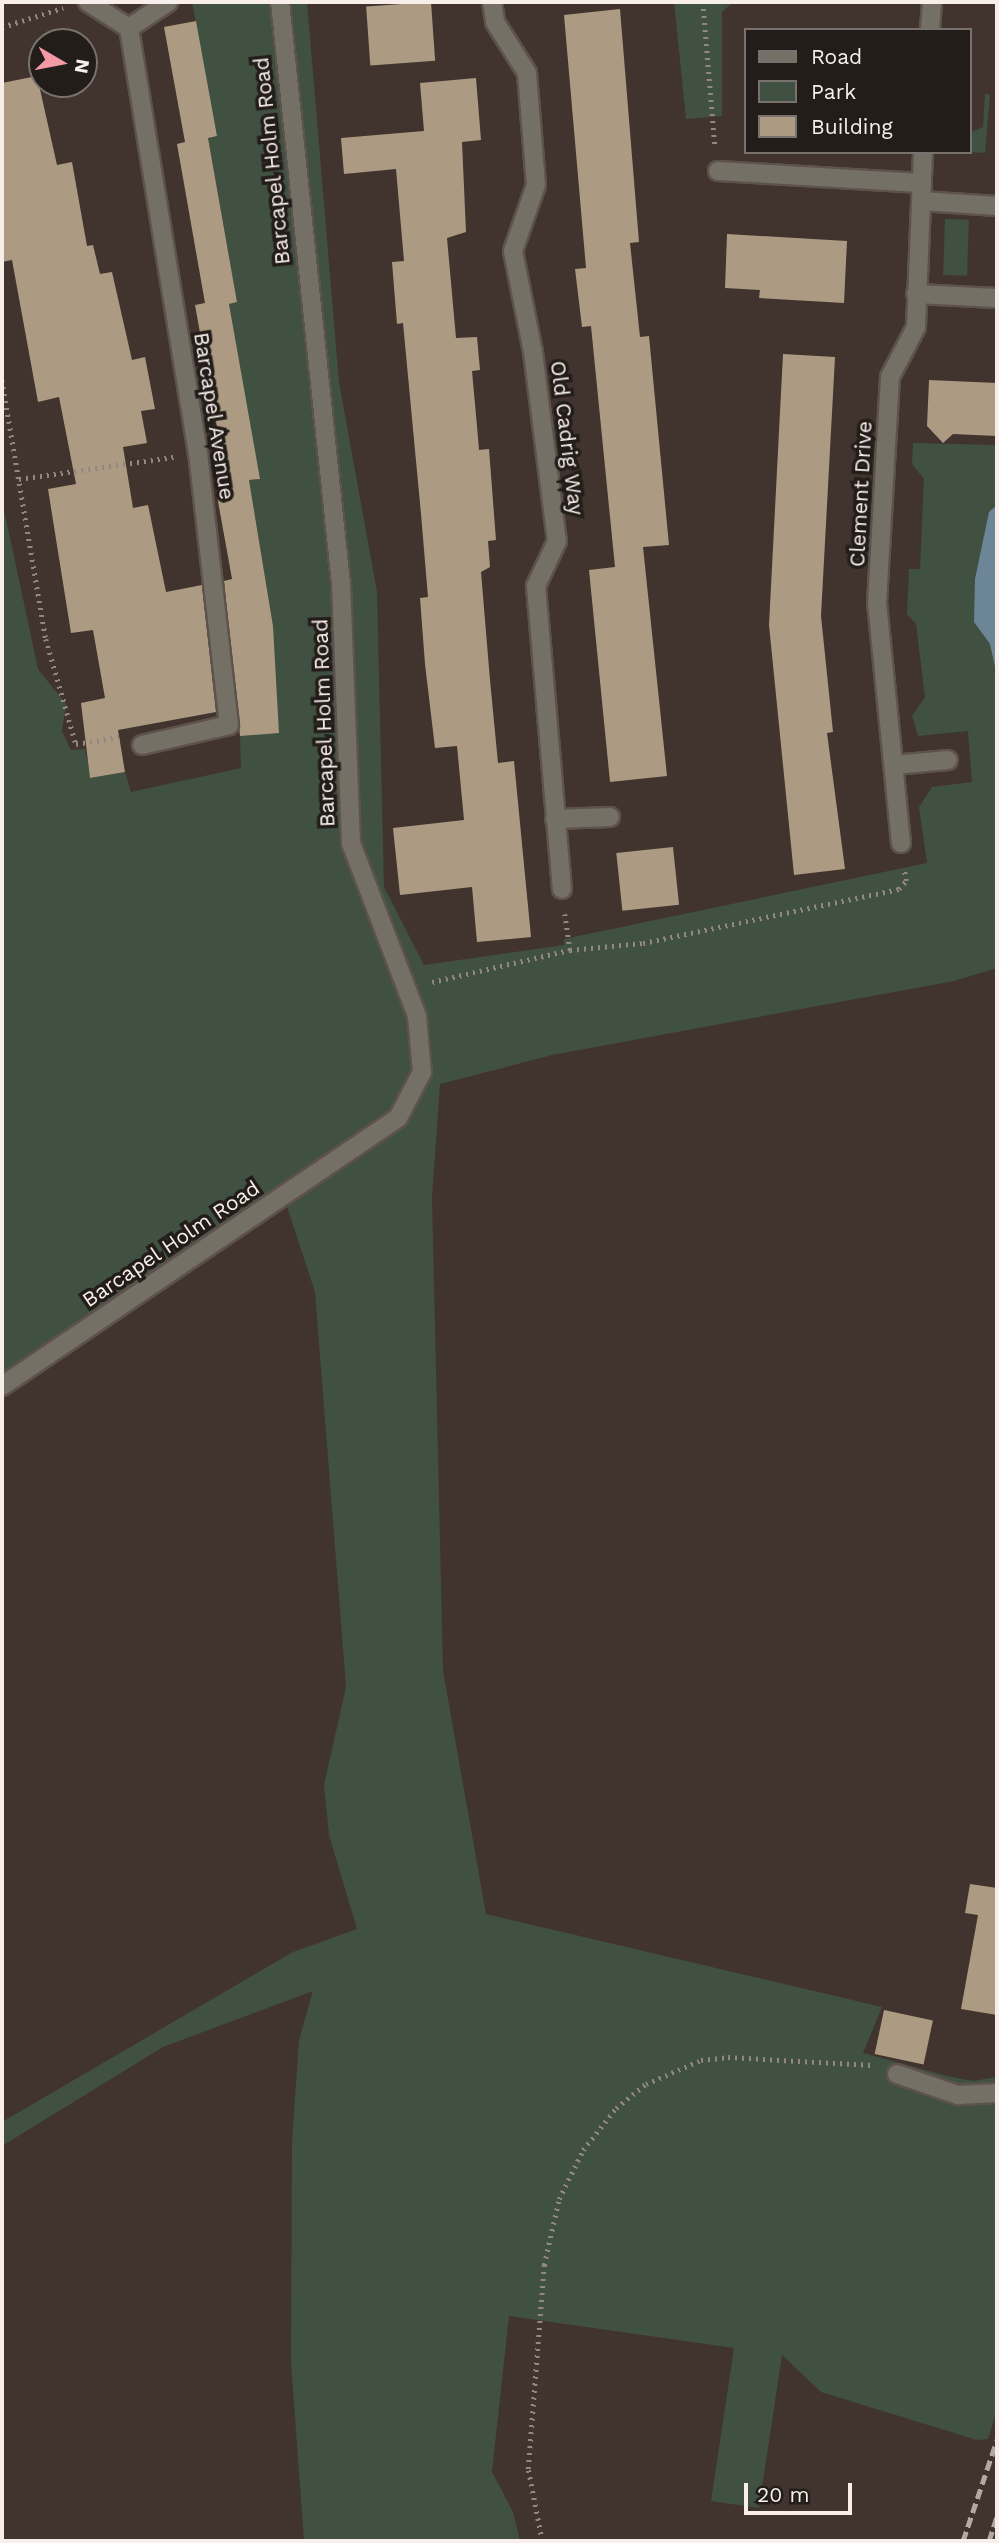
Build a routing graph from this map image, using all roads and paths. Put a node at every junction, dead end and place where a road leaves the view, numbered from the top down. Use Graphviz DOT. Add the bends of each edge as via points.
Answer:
graph roads {
  1 [pos="76,2"];
  2 [pos="88,2"];
  3 [pos="168,2"];
  4 [pos="280,2"];
  5 [pos="492,2"];
  6 [pos="703,2"];
  7 [pos="932,2"];
  8 [pos="2,27"];
  9 [pos="129,28"];
  10 [pos="930,28"];
  11 [pos="923,154"];
  12 [pos="718,171"];
  13 [pos="921,192"];
  14 [pos="997,206"];
  15 [pos="916,294"];
  16 [pos="997,298"];
  17 [pos="2,380"];
  18 [pos="198,454"];
  19 [pos="19,479"];
  20 [pos="142,745"];
  21 [pos="948,760"];
  22 [pos="894,765"];
  23 [pos="610,817"];
  24 [pos="555,819"];
  25 [pos="901,843"];
  26 [pos="899,888"];
  27 [pos="562,889"];
  28 [pos="570,950"];
  29 [pos="407,989"];
  30 [pos="2,1386"];
  31 [pos="897,2074"];
  32 [pos="997,2093"];
  33 [pos="542,2541"];
  1 -- 8 [label="path" via="41,18"];
  2 -- 9 [label="street"];
  3 -- 9 [label="street"];
  4 -- 29 [label="street, Barcapel Holm Road" via="341,584 351,843"];
  5 -- 24 [label="street, Old Cadrig Way" via="495,22 527,73 535,171 536,185 513,251 533,352 557,541 536,586"];
  6 -- 12 [label="path"];
  7 -- 10 [label="street"];
  9 -- 18 [label="street, Barcapel Avenue"];
  11 -- 13 [label="street, Clement Drive"];
  12 -- 13 [label="street"];
  13 -- 14 [label="street"];
  13 -- 15 [label="street, Clement Drive"];
  15 -- 16 [label="street"];
  15 -- 22 [label="street, Clement Drive" via="916,327 890,377 877,603"];
  17 -- 19 [label="path"];
  18 -- 19 [label="path"];
  18 -- 20 [label="street, Barcapel Avenue" via="229,726"];
  19 -- 20 [label="path" via="46,639 76,744 139,733"];
  21 -- 22 [label="street"];
  22 -- 25 [label="street, Clement Drive"];
  23 -- 24 [label="street"];
  24 -- 27 [label="street, Old Cadrig Way"];
  26 -- 28 [label="path" via="643,943"];
  27 -- 28 [label="path"];
  28 -- 29 [label="path"];
  29 -- 30 [label="street, Barcapel Holm Road" via="417,1016 422,1072 398,1118"];
  31 -- 32 [label="street" via="958,2095"];
  31 -- 33 [label="path" via="872,2065 728,2057 701,2060 672,2069 626,2100 583,2150 559,2199 544,2265 545,2304 528,2469"];
}
